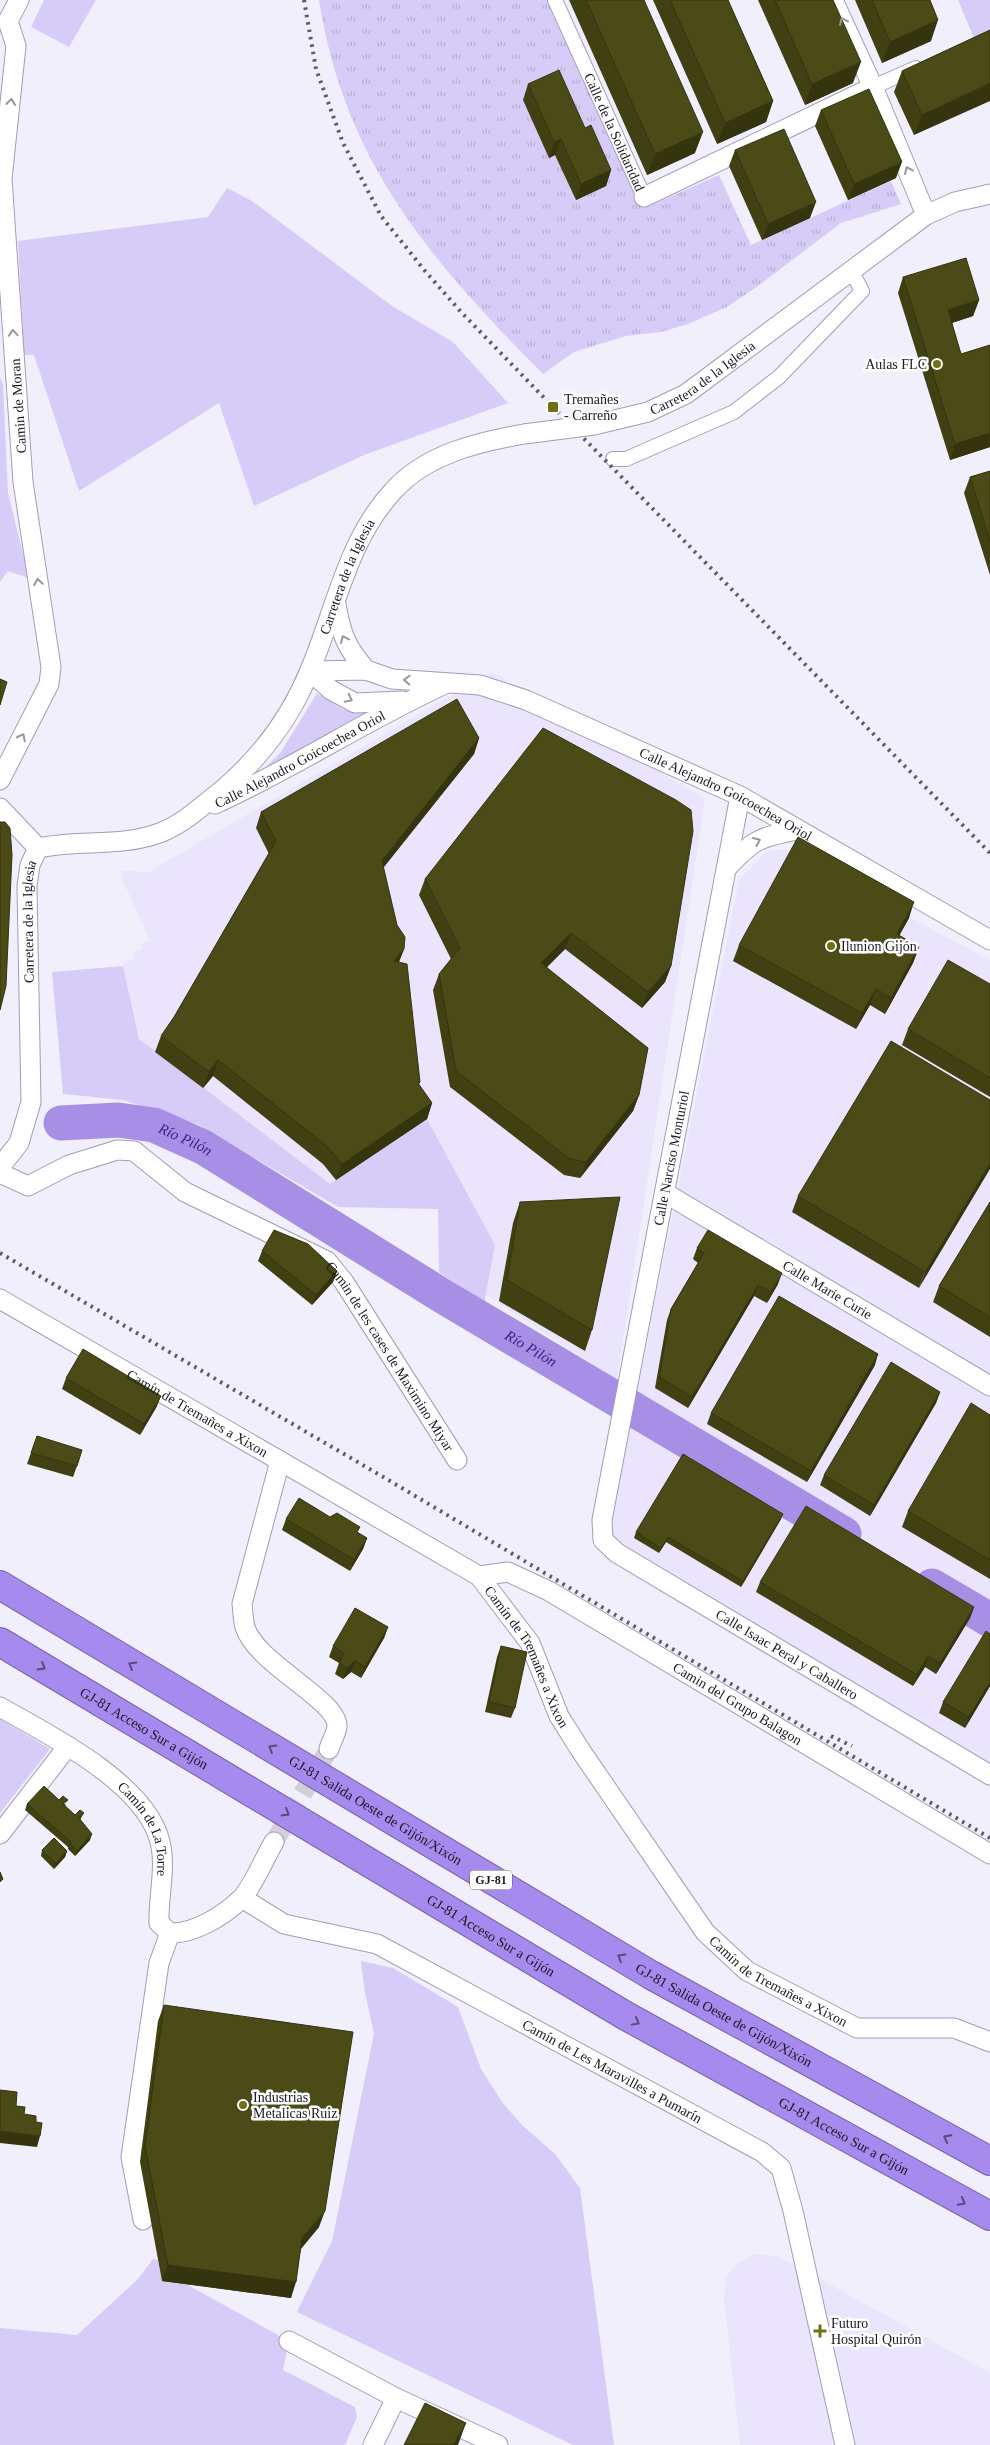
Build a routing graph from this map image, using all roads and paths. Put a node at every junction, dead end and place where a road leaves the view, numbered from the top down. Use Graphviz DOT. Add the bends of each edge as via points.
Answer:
graph roads {
  1 [pos="19,0"];
  2 [pos="555,0"];
  3 [pos="833,0"];
  4 [pos="4,20"];
  5 [pos="16,46"];
  6 [pos="928,63"];
  7 [pos="0,70"];
  8 [pos="873,87"];
  9 [pos="990,194"];
  10 [pos="644,197"];
  11 [pos="926,216"];
  12 [pos="851,270"];
  13 [pos="613,459"];
  14 [pos="335,602"];
  15 [pos="366,670"];
  16 [pos="310,671"];
  17 [pos="448,682"];
  18 [pos="406,701"];
  19 [pos="0,780"];
  20 [pos="740,796"];
  21 [pos="0,808"];
  22 [pos="193,814"];
  23 [pos="8,823"];
  24 [pos="798,830"];
  25 [pos="38,848"];
  26 [pos="726,869"];
  27 [pos="990,940"];
  28 [pos="0,1167"];
  29 [pos="0,1173"];
  30 [pos="665,1193"];
  31 [pos="0,1299"];
  32 [pos="990,1386"];
  33 [pos="457,1460"];
  34 [pos="280,1461"];
  35 [pos="602,1520"];
  36 [pos="479,1576"];
  37 [pos="0,1585"];
  38 [pos="0,1642"];
  39 [pos="0,1707"];
  40 [pos="68,1746"];
  41 [pos="329,1749"];
  42 [pos="990,1775"];
  43 [pos="0,1834"];
  44 [pos="274,1842"];
  45 [pos="990,1854"];
  46 [pos="242,1898"];
  47 [pos="170,1933"];
  48 [pos="990,2042"];
  49 [pos="990,2161"];
  50 [pos="990,2216"];
  51 [pos="144,2220"];
  52 [pos="289,2340"];
  53 [pos="396,2398"];
  54 [pos="373,2445"];
  55 [pos="498,2445"];
  56 [pos="845,2445"];
  1 -- 4 [label="street"];
  2 -- 10 [label="street, Calle de la Solidaridad"];
  8 -- 3 [label="street, one-way"];
  4 -- 5 [label="street, Camin de Moran"];
  5 -- 7 [label="street"];
  19 -- 5 [label="street, Camin de Moran, one-way" via="48,684 51,667 23,482 2,180"];
  6 -- 8 [label="street, Calle de la Solidaridad"];
  8 -- 10 [label="street, Calle de la Solidaridad"];
  11 -- 8 [label="street, one-way"];
  9 -- 11 [label="street, Carretera de la Iglesia" via="955,202"];
  11 -- 12 [label="street, Carretera de la Iglesia"];
  12 -- 13 [label="street" via="862,291 779,377 734,412 626,459"];
  12 -- 14 [label="street, Carretera de la Iglesia, bridge" via="686,394 648,412 594,425 481,442 450,453 419,470 394,489 367,526 348,562"];
  15 -- 14 [label="street, Calle Alejandro Goicoechea Oriol, one-way" via="351,653 341,632"];
  14 -- 16 [label="street, Carretera de la Iglesia"];
  15 -- 16 [label="street, Calle Alejandro Goicoechea Oriol"];
  17 -- 15 [label="street, Calle Alejandro Goicoechea Oriol, one-way" via="392,680"];
  16 -- 18 [label="street, Calle Alejandro Goicoechea Oriol, one-way" via="330,690 355,703"];
  16 -- 22 [label="street, Carretera de la Iglesia" via="294,704 242,773"];
  17 -- 18 [label="street, Calle Alejandro Goicoechea Oriol"];
  17 -- 20 [label="street, Calle Alejandro Goicoechea Oriol" via="480,685 526,700"];
  18 -- 22 [label="street, Calle Alejandro Goicoechea Oriol" via="250,788"];
  20 -- 24 [label="street, Calle Alejandro Goicoechea Oriol"];
  20 -- 26 [label="street, Calle Narciso Monturiol"];
  21 -- 23 [label="street"];
  22 -- 25 [label="street, Carretera de la Iglesia" via="162,832 126,842"];
  23 -- 25 [label="street"];
  26 -- 24 [label="street, one-way" via="747,845 771,835"];
  24 -- 27 [label="street, Calle Alejandro Goicoechea Oriol"];
  25 -- 28 [label="street, Carretera de la Iglesia" via="30,865 27,886 31,1102 19,1143"];
  26 -- 30 [label="street, Calle Narciso Monturiol"];
  29 -- 33 [label="street, Camin de les cases de Maximino Miyar" via="28,1186 69,1165 117,1150 134,1151 185,1192 327,1261 344,1282"];
  30 -- 32 [label="street, Calle Marie Curie"];
  30 -- 35 [label="street, Calle Narciso Monturiol"];
  31 -- 34 [label="street, Camín de Tremañes a Xixon"];
  34 -- 36 [label="street, Camín de Tremañes a Xixon"];
  34 -- 41 [label="street" via="242,1604 245,1628 264,1654 288,1677 332,1711 337,1726"];
  35 -- 42 [label="street, Calle Isaac Peral y Caballero" via="602,1540 617,1553"];
  36 -- 45 [label="street, Camin del Grupo Balagon" via="508,1572 549,1591"];
  36 -- 48 [label="street, Camín de Tremañes a Xixon" via="530,1643 558,1716 581,1751 705,1932 747,1971 857,2028 954,2028"];
  49 -- 37 [label="highway, GJ-81 Salida Oeste de Gijón/Xixón / GJ-81, one-way" via="651,1975"];
  38 -- 50 [label="highway, GJ-81 Acceso Sur a Gijón, one-way" via="626,2016"];
  39 -- 40 [label="street, Camín de La Torre"];
  40 -- 43 [label="street"];
  40 -- 47 [label="street, Camín de La Torre" via="139,1802 158,1835 163,1865 159,1923"];
  44 -- 46 [label="street"];
  46 -- 47 [label="street" via="198,1927 181,1934"];
  46 -- 56 [label="street, Camín de Les Maravilles a Pumarín" via="284,1924 377,1944 762,2152 781,2168"];
  47 -- 51 [label="street" via="158,1963 131,2157"];
  52 -- 53 [label="street"];
  53 -- 54 [label="street"];
  53 -- 55 [label="street"];
}
